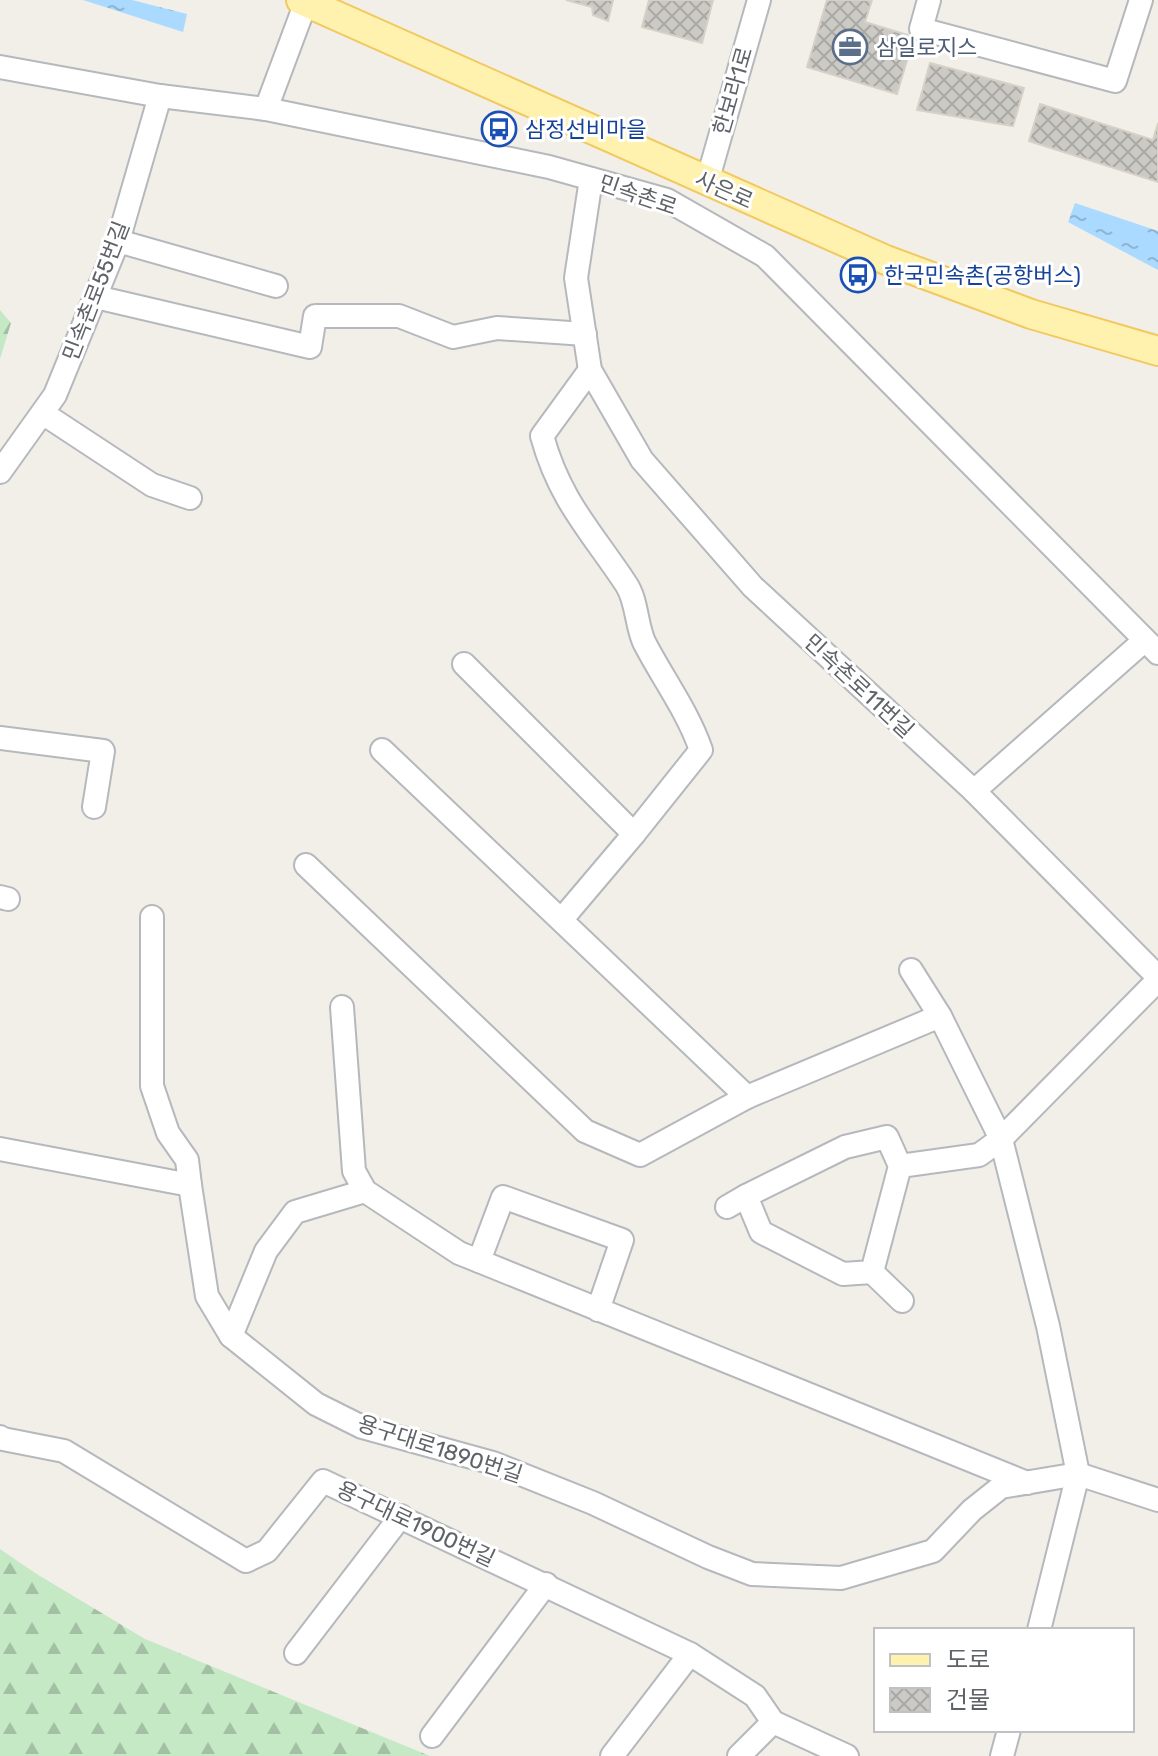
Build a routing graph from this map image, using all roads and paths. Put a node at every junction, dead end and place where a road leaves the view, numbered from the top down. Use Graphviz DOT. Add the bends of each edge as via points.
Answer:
graph roads {
  1 [pos="759,0"];
  2 [pos="929,0"];
  3 [pos="1141,0"];
  4 [pos="304,1"];
  5 [pos="0,67"];
  6 [pos="160,96"];
  7 [pos="266,109"];
  8 [pos="591,179"];
  9 [pos="707,182"];
  10 [pos="118,241"];
  11 [pos="276,286"];
  12 [pos="96,297"];
  13 [pos="585,334"];
  14 [pos="1158,351"];
  15 [pos="590,370"];
  16 [pos="44,414"];
  17 [pos="0,472"];
  18 [pos="190,498"];
  19 [pos="1151,647"];
  20 [pos="464,664"];
  21 [pos="0,738"];
  22 [pos="382,750"];
  23 [pos="974,791"];
  24 [pos="94,807"];
  25 [pos="634,834"];
  26 [pos="306,865"];
  27 [pos="152,917"];
  28 [pos="562,919"];
  29 [pos="911,970"];
  30 [pos="1158,979"];
  31 [pos="342,1007"];
  32 [pos="940,1016"];
  33 [pos="747,1097"];
  34 [pos="1001,1139"];
  35 [pos="0,1149"];
  36 [pos="900,1166"];
  37 [pos="190,1185"];
  38 [pos="365,1191"];
  39 [pos="479,1261"];
  40 [pos="872,1272"];
  41 [pos="902,1301"];
  42 [pos="598,1310"];
  43 [pos="231,1336"];
  44 [pos="0,1437"];
  45 [pos="1078,1474"];
  46 [pos="1028,1484"];
  47 [pos="1158,1500"];
  48 [pos="401,1516"];
  49 [pos="546,1584"];
  50 [pos="1040,1628"];
  51 [pos="296,1653"];
  52 [pos="690,1654"];
  53 [pos="773,1722"];
  54 [pos="1008,1732"];
  55 [pos="432,1736"];
  56 [pos="612,1756"];
  57 [pos="739,1756"];
  58 [pos="847,1756"];
  59 [pos="1002,1756"];
  1 -- 9 [label="street, 한보라1로"];
  2 -- 3 [label="street" via="921,29 1115,81"];
  4 -- 7 [label="street"];
  4 -- 9 [label="main road, 사은로"];
  5 -- 6 [label="street, 민속촌로"];
  6 -- 7 [label="street, 민속촌로"];
  6 -- 10 [label="street, 민속촌로55번길"];
  7 -- 8 [label="street, 민속촌로"];
  8 -- 13 [label="street, 민속촌로11번길" via="576,278"];
  8 -- 19 [label="street, 민속촌로" via="667,200 765,256"];
  9 -- 14 [label="main road, 사은로" via="987,298"];
  10 -- 11 [label="street"];
  10 -- 12 [label="street, 민속촌로55번길"];
  12 -- 13 [label="street" via="310,347 315,316 399,316 453,337 497,328"];
  12 -- 16 [label="street, 민속촌로55번길"];
  13 -- 15 [label="street, 민속촌로11번길"];
  15 -- 23 [label="street, 민속촌로11번길" via="642,460 742,576"];
  15 -- 25 [label="street" via="542,436 548,459 566,498 628,586 643,640 691,722 701,750"];
  16 -- 17 [label="street, 민속촌로55번길"];
  16 -- 18 [label="street" via="152,485"];
  19 -- 23 [label="street"];
  20 -- 25 [label="street"];
  21 -- 24 [label="street" via="103,751"];
  22 -- 28 [label="street"];
  23 -- 30 [label="street, 민속촌로11번길"];
  25 -- 28 [label="street"];
  26 -- 33 [label="street" via="585,1131 640,1155"];
  27 -- 37 [label="street, 용구대로1890번길" via="152,1086 168,1133 187,1160"];
  28 -- 33 [label="street"];
  29 -- 32 [label="street"];
  30 -- 34 [label="street"];
  31 -- 38 [label="street" via="354,1171"];
  32 -- 33 [label="street"];
  32 -- 34 [label="street"];
  34 -- 36 [label="street" via="979,1155"];
  34 -- 45 [label="street"];
  35 -- 37 [label="street"];
  36 -- 40 [label="street"];
  36 -- 40 [label="street" via="887,1137 845,1147 736,1202 761,1232 843,1274"];
  37 -- 43 [label="street, 용구대로1890번길" via="207,1296"];
  38 -- 39 [label="street"];
  38 -- 43 [label="street" via="295,1212 266,1251"];
  39 -- 42 [label="street"];
  39 -- 42 [label="street" via="503,1197 622,1240"];
  40 -- 41 [label="street"];
  42 -- 46 [label="street"];
  43 -- 46 [label="street, 용구대로1890번길" via="316,1404 362,1427 493,1463 752,1574 841,1578 933,1551 1001,1487"];
  44 -- 48 [label="street, 용구대로1900번길" via="64,1451 246,1561 267,1551 323,1481"];
  45 -- 46 [label="street, 용구대로1890번길"];
  45 -- 47 [label="street, 용구대로1890번길"];
  45 -- 50 [label="street"];
  48 -- 49 [label="street, 용구대로1900번길"];
  48 -- 51 [label="street"];
  49 -- 52 [label="street, 용구대로1900번길"];
  49 -- 55 [label="street"];
  52 -- 53 [label="street, 용구대로1900번길" via="755,1696"];
  52 -- 56 [label="street"];
  53 -- 57 [label="street"];
  53 -- 58 [label="street, 용구대로1900번길"];
  54 -- 59 [label="street"];
}
